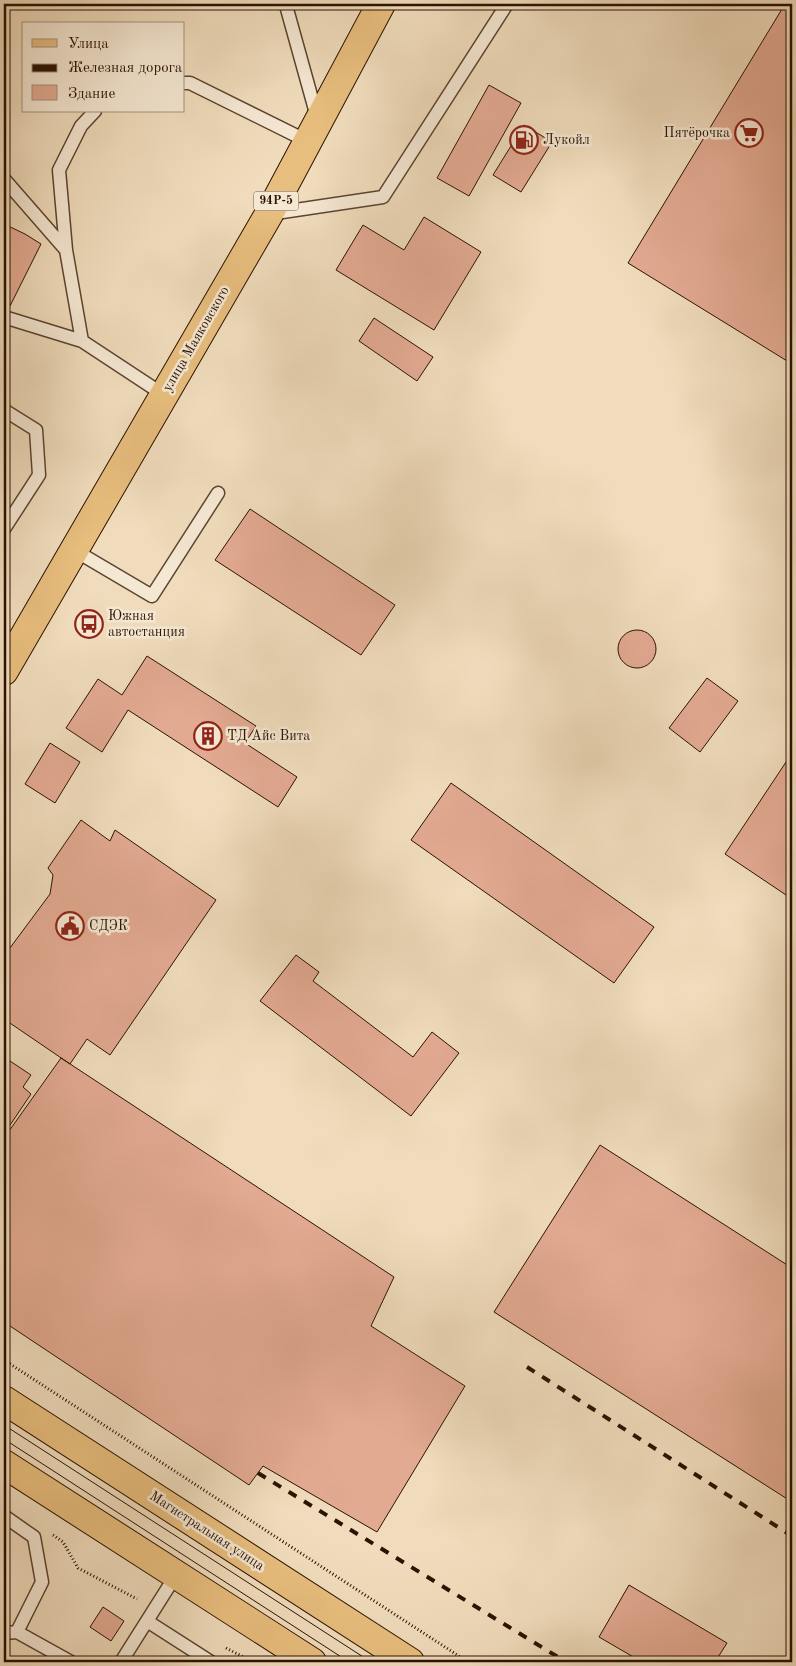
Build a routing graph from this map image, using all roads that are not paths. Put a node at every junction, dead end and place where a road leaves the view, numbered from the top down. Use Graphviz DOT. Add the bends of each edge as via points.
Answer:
graph roads {
  1 [pos="286,4"];
  2 [pos="382,4"];
  3 [pos="506,4"];
  4 [pos="185,83"];
  5 [pos="94,112"];
  6 [pos="313,131"];
  7 [pos="4,179"];
  8 [pos="269,214"];
  9 [pos="66,250"];
  10 [pos="4,317"];
  11 [pos="82,341"];
  12 [pos="164,395"];
  13 [pos="4,410"];
  14 [pos="218,493"];
  15 [pos="4,529"];
  16 [pos="74,550"];
  17 [pos="4,671"];
  18 [pos="4,1400"];
  19 [pos="4,1464"];
  20 [pos="4,1516"];
  21 [pos="176,1575"];
  22 [pos="147,1620"];
  23 [pos="17,1632"];
  24 [pos="4,1633"];
  25 [pos="71,1662"];
  26 [pos="121,1662"];
  27 [pos="211,1662"];
  28 [pos="312,1662"];
  29 [pos="410,1662"];
  1 -- 6 [label="lane"];
  2 -- 6 [label="main road, улица Маяковского / 94Р-5"];
  3 -- 8 [label="lane" via="383,197"];
  4 -- 6 [label="lane"];
  5 -- 9 [label="lane" via="81,126 59,170"];
  6 -- 8 [label="main road, улица Маяковского / 94Р-5"];
  7 -- 9 [label="lane"];
  8 -- 12 [label="main road, улица Маяковского / 94Р-5"];
  9 -- 11 [label="lane"];
  10 -- 11 [label="lane"];
  11 -- 12 [label="lane"];
  12 -- 16 [label="main road, улица Маяковского / 94Р-5"];
  13 -- 15 [label="lane" via="36,430 39,475"];
  14 -- 16 [label="lane" via="152,596"];
  16 -- 17 [label="main road, улица Маяковского / 94Р-5"];
  18 -- 29 [label="main road, Магистральная улица"];
  19 -- 21 [label="main road"];
  20 -- 23 [label="lane" via="34,1537 42,1582"];
  21 -- 22 [label="lane"];
  21 -- 28 [label="main road"];
  22 -- 26 [label="lane"];
  22 -- 27 [label="lane"];
  23 -- 24 [label="lane"];
  23 -- 25 [label="lane"];
}
